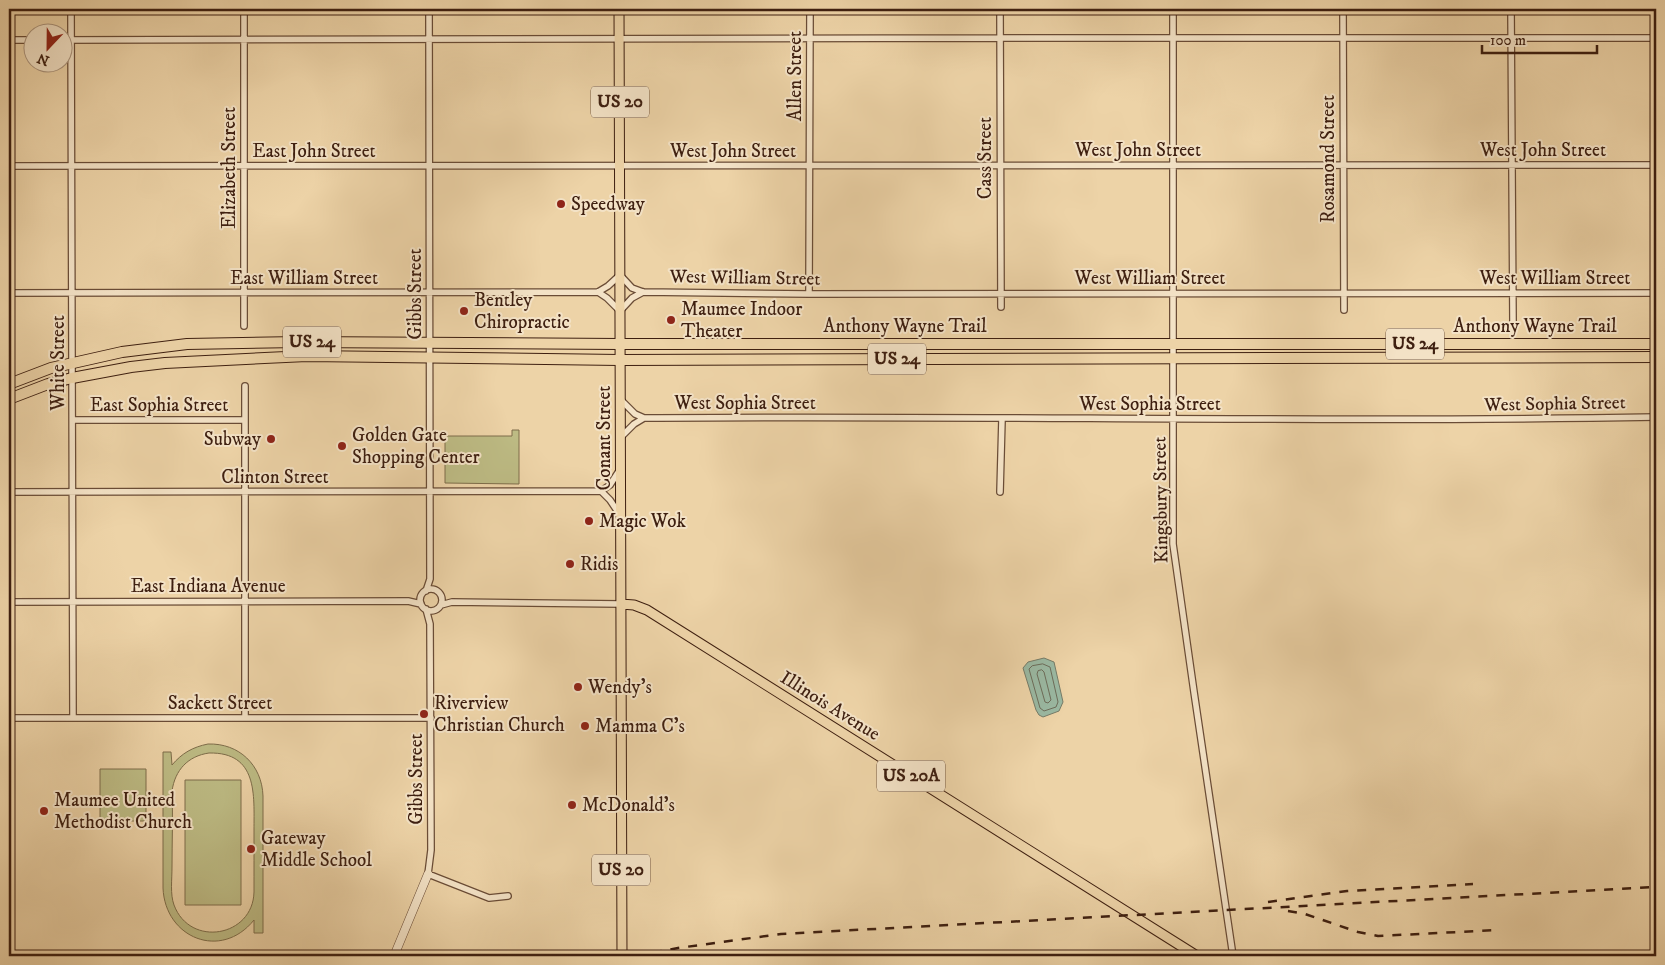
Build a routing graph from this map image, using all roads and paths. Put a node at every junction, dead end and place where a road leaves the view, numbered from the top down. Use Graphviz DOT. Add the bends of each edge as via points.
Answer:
graph roads {
  1 [pos="72,9"];
  2 [pos="244,9"];
  3 [pos="429,9"];
  4 [pos="619,9"];
  5 [pos="810,9"];
  6 [pos="1000,9"];
  7 [pos="1173,9"];
  8 [pos="1343,9"];
  9 [pos="1511,9"];
  10 [pos="72,22"];
  11 [pos="619,38"];
  12 [pos="1000,38"];
  13 [pos="1173,38"];
  14 [pos="1511,38"];
  15 [pos="1656,38"];
  16 [pos="429,39"];
  17 [pos="810,39"];
  18 [pos="1344,39"];
  19 [pos="9,40"];
  20 [pos="22,40"];
  21 [pos="72,40"];
  22 [pos="244,40"];
  23 [pos="72,72"];
  24 [pos="430,165"];
  25 [pos="1000,165"];
  26 [pos="1173,165"];
  27 [pos="1343,165"];
  28 [pos="1511,165"];
  29 [pos="1656,165"];
  30 [pos="9,166"];
  31 [pos="72,166"];
  32 [pos="244,166"];
  33 [pos="620,166"];
  34 [pos="810,166"];
  35 [pos="620,275"];
  36 [pos="430,292"];
  37 [pos="598,292"];
  38 [pos="643,292"];
  39 [pos="9,293"];
  40 [pos="72,293"];
  41 [pos="245,293"];
  42 [pos="1000,293"];
  43 [pos="1173,293"];
  44 [pos="1513,293"];
  45 [pos="1656,293"];
  46 [pos="809,294"];
  47 [pos="1343,294"];
  48 [pos="1001,307"];
  49 [pos="1344,310"];
  50 [pos="620,311"];
  51 [pos="1513,324"];
  52 [pos="244,326"];
  53 [pos="430,343"];
  54 [pos="620,344"];
  55 [pos="1173,344"];
  56 [pos="1656,344"];
  57 [pos="430,357"];
  58 [pos="1656,357"];
  59 [pos="1173,358"];
  60 [pos="620,360"];
  61 [pos="72,364"];
  62 [pos="72,378"];
  63 [pos="9,384"];
  64 [pos="245,386"];
  65 [pos="9,399"];
  66 [pos="620,400"];
  67 [pos="1656,417"];
  68 [pos="644,418"];
  69 [pos="1002,419"];
  70 [pos="73,420"];
  71 [pos="245,420"];
  72 [pos="1174,420"];
  73 [pos="620,438"];
  74 [pos="620,469"];
  75 [pos="9,492"];
  76 [pos="72,492"];
  77 [pos="245,492"];
  78 [pos="430,492"];
  79 [pos="601,492"];
  80 [pos="1000,492"];
  81 [pos="620,515"];
  82 [pos="430,579"];
  83 [pos="426,591"];
  84 [pos="437,591"];
  85 [pos="421,596"];
  86 [pos="441,596"];
  87 [pos="408,601"];
  88 [pos="9,602"];
  89 [pos="73,602"];
  90 [pos="245,602"];
  91 [pos="452,602"];
  92 [pos="422,604"];
  93 [pos="621,604"];
  94 [pos="441,605"];
  95 [pos="426,609"];
  96 [pos="435,610"];
  97 [pos="430,624"];
  98 [pos="9,718"];
  99 [pos="72,718"];
  100 [pos="245,718"];
  101 [pos="431,718"];
  102 [pos="428,874"];
  103 [pos="508,896"];
  104 [pos="394,956"];
  105 [pos="622,956"];
  106 [pos="1196,956"];
  107 [pos="1234,956"];
  1 -- 10 [label="street, White Street"];
  2 -- 22 [label="street, Elizabeth Street"];
  3 -- 16 [label="street, Gibbs Street"];
  4 -- 11 [label="main road, Conant Street / US 20"];
  5 -- 17 [label="street, Allen Street"];
  6 -- 12 [label="street, Cass Street"];
  7 -- 13 [label="street, Kingsbury Street"];
  8 -- 18 [label="street, Rosamond Street"];
  9 -- 14 [label="street"];
  11 -- 16 [label="street"];
  11 -- 17 [label="street"];
  11 -- 33 [label="main road, Conant Street / US 20"];
  12 -- 13 [label="street"];
  12 -- 17 [label="street"];
  12 -- 25 [label="street, Cass Street"];
  13 -- 18 [label="street"];
  13 -- 26 [label="street, Kingsbury Street"];
  14 -- 15 [label="street"];
  14 -- 18 [label="street"];
  14 -- 28 [label="street"];
  16 -- 22 [label="street"];
  16 -- 24 [label="street, Gibbs Street"];
  17 -- 34 [label="street, Allen Street"];
  18 -- 27 [label="street, Rosamond Street"];
  19 -- 20 [label="street"];
  21 -- 22 [label="street"];
  22 -- 32 [label="street, Elizabeth Street"];
  23 -- 31 [label="street, White Street"];
  24 -- 32 [label="street, East John Street"];
  24 -- 33 [label="street, East John Street"];
  24 -- 36 [label="street, Gibbs Street"];
  25 -- 26 [label="street, West John Street"];
  25 -- 34 [label="street, West John Street"];
  25 -- 42 [label="street, Cass Street"];
  26 -- 27 [label="street, West John Street"];
  26 -- 43 [label="street, Kingsbury Street"];
  27 -- 28 [label="street, West John Street"];
  27 -- 47 [label="street, Rosamond Street"];
  28 -- 29 [label="street, West John Street"];
  28 -- 44 [label="street"];
  30 -- 31 [label="street, East John Street"];
  31 -- 32 [label="street, East John Street"];
  31 -- 40 [label="street, White Street"];
  32 -- 41 [label="street, Elizabeth Street"];
  33 -- 34 [label="street, West John Street"];
  33 -- 35 [label="main road, Conant Street / US 20"];
  34 -- 46 [label="street, Allen Street"];
  35 -- 37 [label="street"];
  35 -- 38 [label="street, West William Street" via="632,288"];
  35 -- 50 [label="main road, Conant Street / US 20"];
  36 -- 37 [label="street, East William Street"];
  36 -- 41 [label="street, East William Street"];
  36 -- 53 [label="street, Gibbs Street"];
  37 -- 50 [label="street"];
  38 -- 46 [label="street, West William Street"];
  38 -- 50 [label="street, West William Street"];
  39 -- 40 [label="street, East William Street"];
  40 -- 41 [label="street, East William Street"];
  40 -- 61 [label="street, White Street"];
  41 -- 52 [label="street, Elizabeth Street"];
  42 -- 43 [label="street, West William Street"];
  42 -- 46 [label="street, West William Street"];
  42 -- 48 [label="street, Cass Street"];
  43 -- 47 [label="street, West William Street"];
  43 -- 55 [label="street, Kingsbury Street"];
  44 -- 45 [label="street, West William Street"];
  44 -- 47 [label="street, West William Street"];
  44 -- 51 [label="street"];
  47 -- 49 [label="street, Rosamond Street"];
  50 -- 54 [label="main road, Conant Street / US 20"];
  53 -- 54 [label="highway, Anthony Wayne Trail / US 24"];
  53 -- 57 [label="street, Gibbs Street"];
  53 -- 61 [label="highway, Anthony Wayne Trail / US 24" via="187,344 122,352"];
  54 -- 55 [label="highway, Anthony Wayne Trail / US 24"];
  54 -- 60 [label="main road, Conant Street / US 20"];
  55 -- 56 [label="highway, Anthony Wayne Trail / US 24"];
  55 -- 59 [label="street, Kingsbury Street"];
  57 -- 60 [label="highway, Anthony Wayne Trail / US 24"];
  57 -- 62 [label="highway, Anthony Wayne Trail / US 24" via="307,356 174,362"];
  57 -- 78 [label="street, Gibbs Street"];
  58 -- 59 [label="highway, Anthony Wayne Trail / US 24"];
  59 -- 60 [label="highway, Anthony Wayne Trail / US 24"];
  59 -- 72 [label="street, Kingsbury Street"];
  60 -- 66 [label="main road, Conant Street / US 20"];
  61 -- 62 [label="street, White Street"];
  61 -- 63 [label="highway, Anthony Wayne Trail / US 24" via="51,368"];
  62 -- 65 [label="highway, Anthony Wayne Trail / US 24"];
  62 -- 70 [label="street, White Street"];
  64 -- 71 [label="street"];
  66 -- 68 [label="street"];
  66 -- 73 [label="main road, Conant Street / US 20"];
  67 -- 72 [label="street, West Sophia Street"];
  68 -- 69 [label="street, West Sophia Street"];
  68 -- 73 [label="street"];
  69 -- 72 [label="street, West Sophia Street"];
  69 -- 80 [label="street"];
  70 -- 71 [label="street, East Sophia Street"];
  70 -- 76 [label="street, White Street"];
  71 -- 77 [label="street"];
  72 -- 107 [label="street, Kingsbury Street" via="1174,544"];
  73 -- 74 [label="main road, Conant Street / US 20"];
  74 -- 79 [label="street" via="616,478"];
  74 -- 81 [label="main road, Conant Street / US 20"];
  75 -- 76 [label="street, Clinton Street"];
  76 -- 77 [label="street, Clinton Street"];
  76 -- 89 [label="street, White Street"];
  77 -- 78 [label="street, Clinton Street"];
  77 -- 90 [label="street"];
  78 -- 79 [label="street, Clinton Street"];
  78 -- 82 [label="street, Gibbs Street"];
  79 -- 81 [label="street"];
  81 -- 93 [label="main road, Conant Street / US 20"];
  82 -- 83 [label="street, Gibbs Street"];
  82 -- 84 [label="street"];
  83 -- 84 [label="street"];
  83 -- 85 [label="street"];
  84 -- 86 [label="street"];
  85 -- 87 [label="street, East Indiana Avenue"];
  85 -- 92 [label="street"];
  86 -- 91 [label="street"];
  86 -- 94 [label="street"];
  87 -- 90 [label="street, East Indiana Avenue"];
  87 -- 92 [label="street, East Indiana Avenue"];
  88 -- 89 [label="street, East Indiana Avenue"];
  89 -- 90 [label="street, East Indiana Avenue"];
  89 -- 99 [label="street, White Street"];
  90 -- 100 [label="street"];
  91 -- 93 [label="street"];
  91 -- 94 [label="street"];
  92 -- 95 [label="street"];
  93 -- 105 [label="main road, Conant Street / US 20"];
  93 -- 106 [label="main road, Illinois Avenue / US 20A" via="647,610"];
  94 -- 96 [label="street"];
  95 -- 96 [label="street"];
  95 -- 97 [label="street, Gibbs Street"];
  96 -- 97 [label="street, Gibbs Street"];
  97 -- 101 [label="street, Gibbs Street"];
  98 -- 99 [label="street, Sackett Street"];
  99 -- 100 [label="street, Sackett Street"];
  100 -- 101 [label="street, Sackett Street"];
  101 -- 102 [label="street, Gibbs Street" via="431,850"];
  102 -- 103 [label="street" via="489,898"];
  102 -- 104 [label="street"];
}
